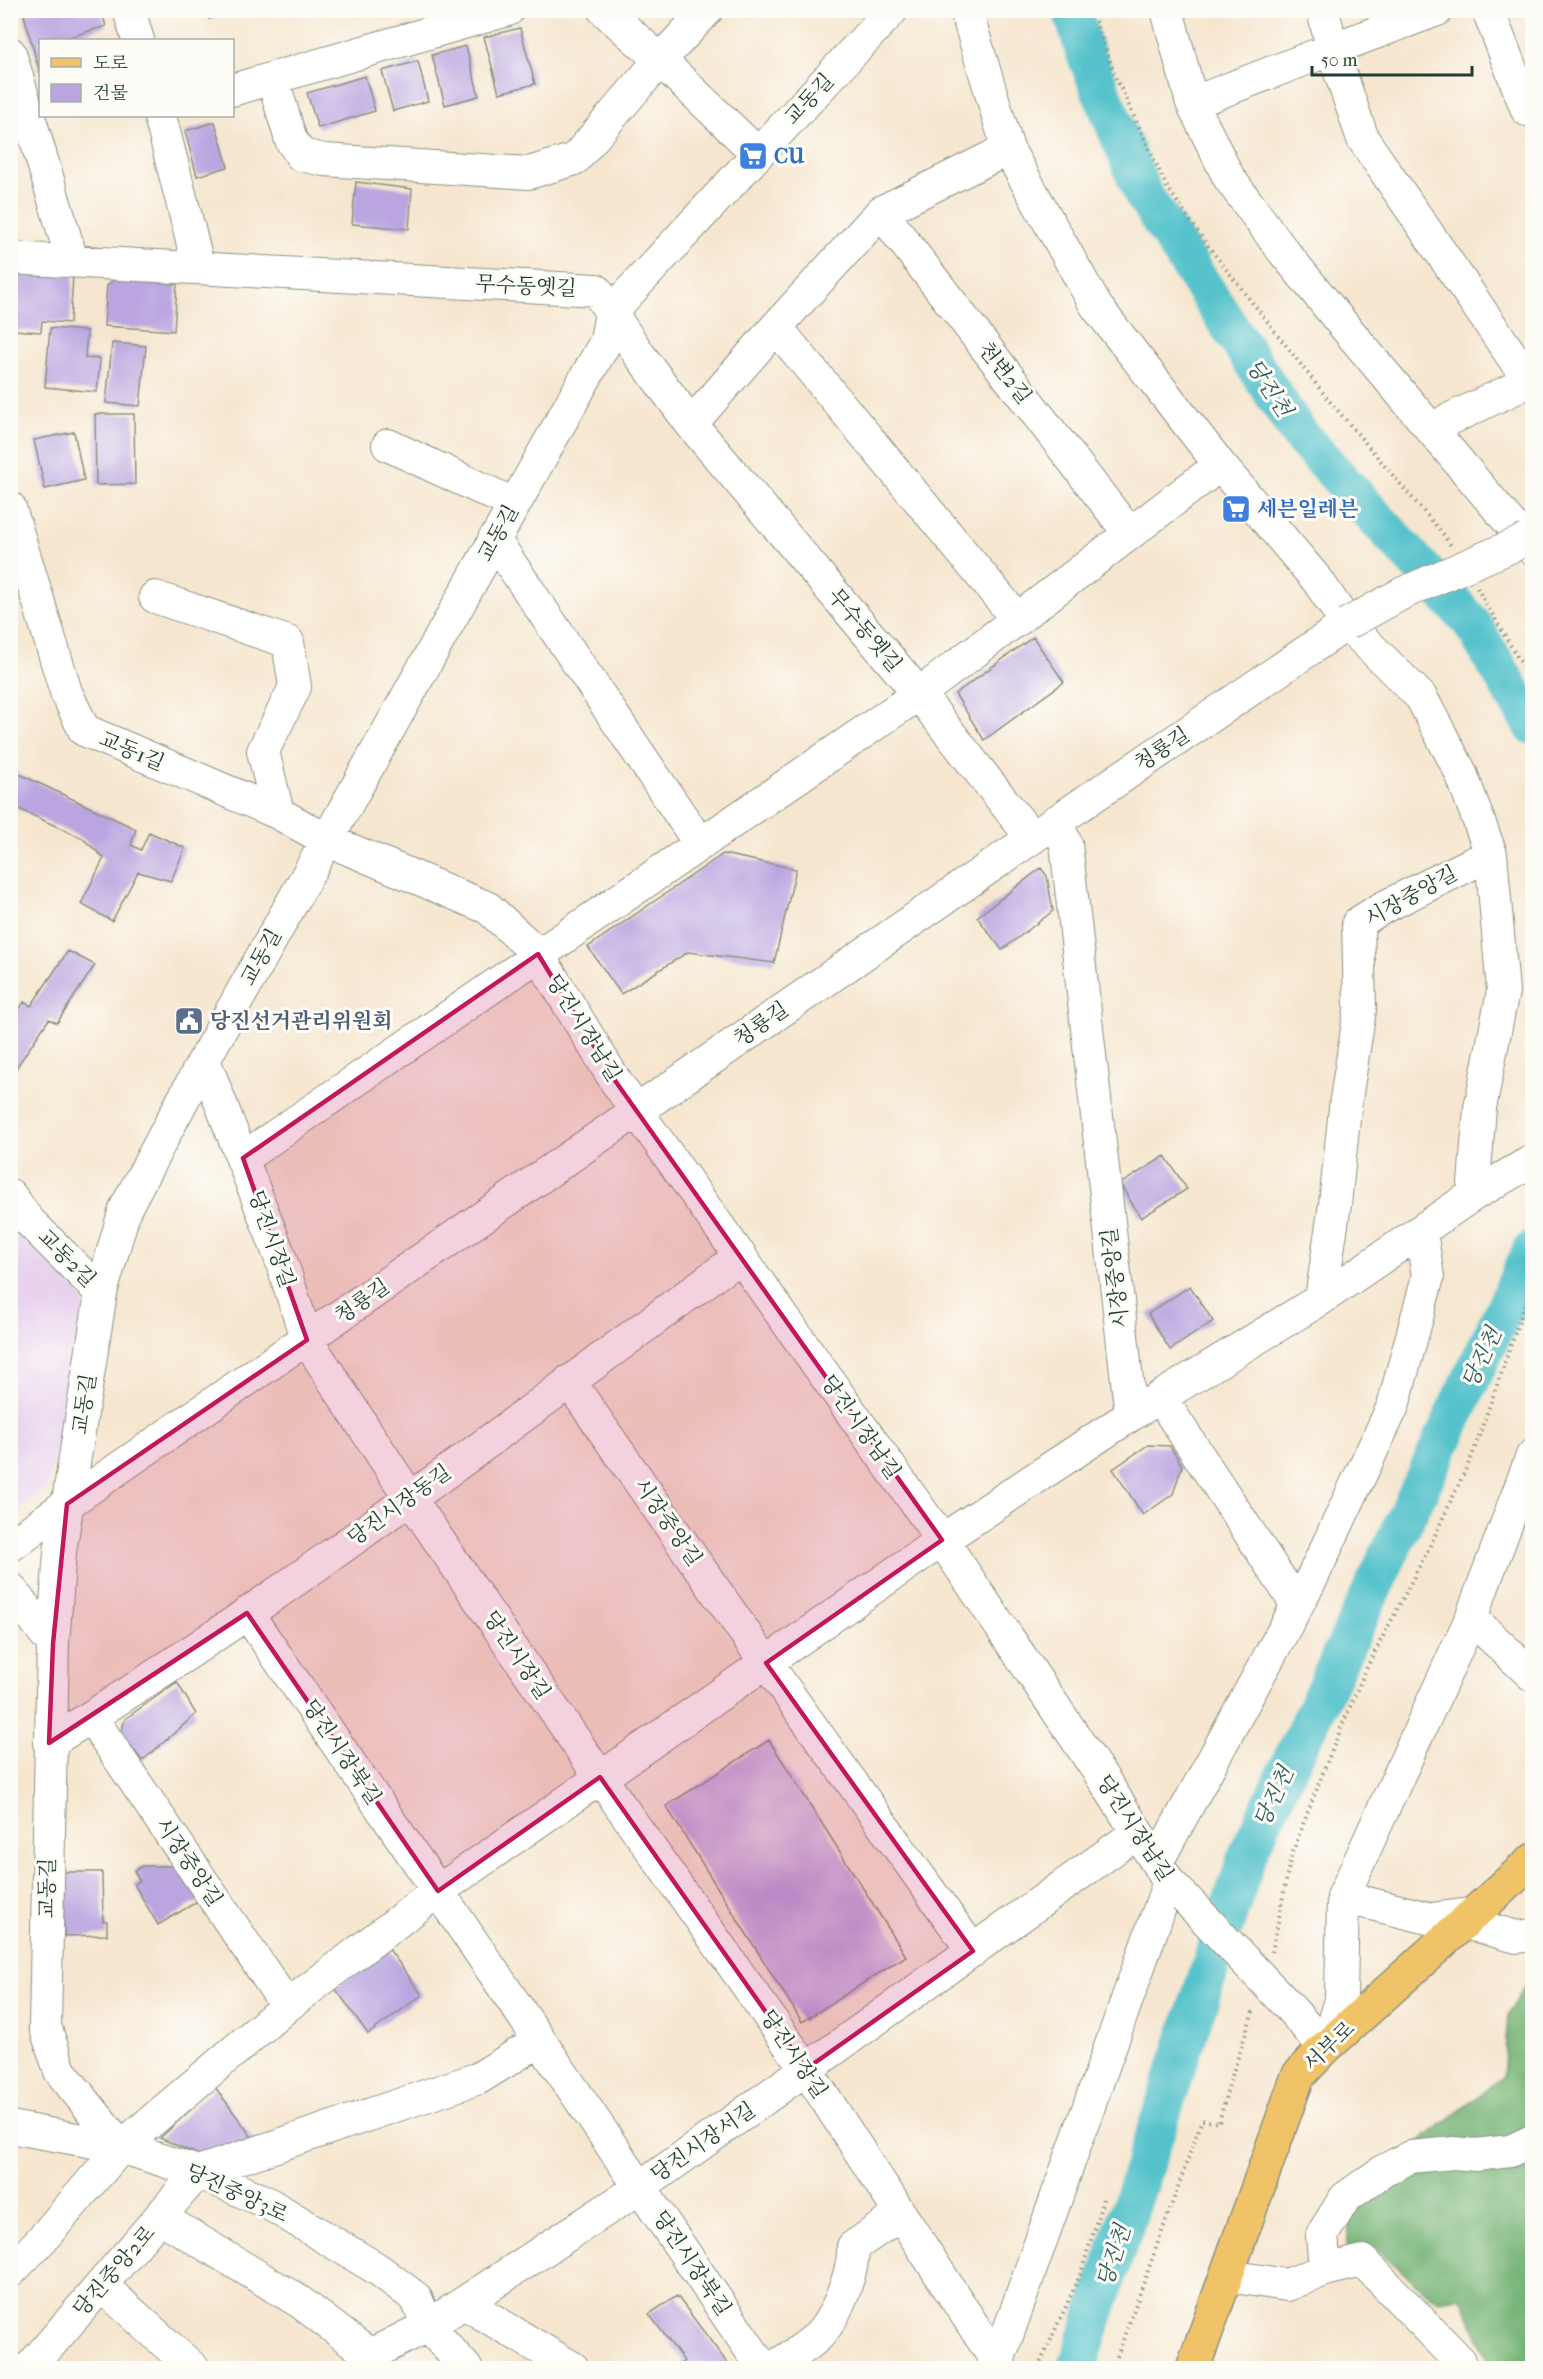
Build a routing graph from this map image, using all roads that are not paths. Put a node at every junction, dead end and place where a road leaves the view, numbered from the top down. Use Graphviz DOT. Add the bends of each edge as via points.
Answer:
graph roads {
  1 [pos="129,10"];
  2 [pos="508,10"];
  3 [pos="604,10"];
  4 [pos="707,10"];
  5 [pos="892,10"];
  6 [pos="966,10"];
  7 [pos="1167,10"];
  8 [pos="1323,10"];
  9 [pos="1437,10"];
  10 [pos="1488,10"];
  11 [pos="138,39"];
  12 [pos="1332,49"];
  13 [pos="10,53"];
  14 [pos="660,60"];
  15 [pos="273,80"];
  16 [pos="234,90"];
  17 [pos="1192,104"];
  18 [pos="1531,114"];
  19 [pos="160,117"];
  20 [pos="1008,149"];
  21 [pos="758,154"];
  22 [pos="881,212"];
  23 [pos="10,258"];
  24 [pos="72,260"];
  25 [pos="199,268"];
  26 [pos="611,312"];
  27 [pos="776,327"];
  28 [pos="1531,381"];
  29 [pos="1446,421"];
  30 [pos="691,424"];
  31 [pos="388,445"];
  32 [pos="1220,465"];
  33 [pos="514,504"];
  34 [pos="10,508"];
  35 [pos="1129,533"];
  36 [pos="494,539"];
  37 [pos="1530,542"];
  38 [pos="155,597"];
  39 [pos="1018,620"];
  40 [pos="1347,624"];
  41 [pos="919,694"];
  42 [pos="278,813"];
  43 [pos="1044,830"];
  44 [pos="327,840"];
  45 [pos="700,844"];
  46 [pos="1491,854"];
  47 [pos="538,954"];
  48 [pos="204,1060"];
  49 [pos="638,1110"];
  50 [pos="243,1158"];
  51 [pos="1533,1161"];
  52 [pos="10,1195"];
  53 [pos="1473,1195"];
  54 [pos="1421,1230"];
  55 [pos="741,1256"];
  56 [pos="101,1293"];
  57 [pos="1321,1299"];
  58 [pos="307,1340"];
  59 [pos="569,1381"];
  60 [pos="1160,1397"];
  61 [pos="1131,1415"];
  62 [pos="1533,1456"];
  63 [pos="410,1498"];
  64 [pos="67,1504"];
  65 [pos="942,1540"];
  66 [pos="10,1546"];
  67 [pos="10,1588"];
  68 [pos="1297,1605"];
  69 [pos="247,1613"];
  70 [pos="1471,1618"];
  71 [pos="52,1644"];
  72 [pos="766,1663"];
  73 [pos="1531,1671"];
  74 [pos="91,1717"];
  75 [pos="49,1743"];
  76 [pos="600,1776"];
  77 [pos="1137,1833"];
  78 [pos="1533,1861"];
  79 [pos="1170,1881"];
  80 [pos="438,1892"];
  81 [pos="1344,1897"];
  82 [pos="1472,1918"];
  83 [pos="1533,1935"];
  84 [pos="973,1951"];
  85 [pos="287,2006"];
  86 [pos="538,2041"];
  87 [pos="1325,2048"];
  88 [pos="806,2069"];
  89 [pos="10,2127"];
  90 [pos="1533,2141"];
  91 [pos="121,2147"];
  92 [pos="198,2172"];
  93 [pos="641,2187"];
  94 [pos="899,2215"];
  95 [pos="160,2217"];
  96 [pos="1325,2270"];
  97 [pos="10,2272"];
  98 [pos="1228,2276"];
  99 [pos="101,2285"];
  100 [pos="464,2303"];
  101 [pos="428,2326"];
  102 [pos="1460,2361"];
  103 [pos="361,2362"];
  104 [pos="997,2367"];
  105 [pos="30,2368"];
  106 [pos="193,2368"];
  107 [pos="466,2368"];
  108 [pos="573,2368"];
  109 [pos="763,2368"];
  110 [pos="773,2368"];
  111 [pos="1193,2368"];
  1 -- 11 [label="street"];
  2 -- 15 [label="street"];
  3 -- 14 [label="street"];
  4 -- 14 [label="street"];
  5 -- 21 [label="street, 교동길"];
  6 -- 20 [label="street"];
  7 -- 17 [label="street"];
  8 -- 12 [label="street"];
  9 -- 12 [label="street"];
  10 -- 18 [label="street"];
  12 -- 17 [label="street"];
  12 -- 28 [label="street" via="1363,139"];
  13 -- 24 [label="street"];
  14 -- 15 [label="street" via="575,159 529,173 324,160 301,155 291,140"];
  14 -- 21 [label="street"];
  15 -- 16 [label="street"];
  17 -- 37 [label="street" via="1229,178 1283,251"];
  19 -- 25 [label="street"];
  20 -- 22 [label="street"];
  20 -- 32 [label="street" via="1096,306"];
  21 -- 26 [label="street, 교동길"];
  22 -- 27 [label="street"];
  22 -- 35 [label="street, 천변2길"];
  23 -- 24 [label="street, 무수동옛길"];
  24 -- 25 [label="street, 무수동옛길"];
  25 -- 26 [label="street, 무수동옛길" via="596,290"];
  26 -- 30 [label="street, 무수동옛길"];
  26 -- 33 [label="street, 교동길" via="606,341"];
  27 -- 30 [label="street"];
  27 -- 39 [label="street"];
  28 -- 29 [label="street"];
  30 -- 41 [label="street, 무수동옛길"];
  31 -- 33 [label="street"];
  32 -- 35 [label="street"];
  32 -- 40 [label="street" via="1318,581"];
  33 -- 36 [label="street, 교동길"];
  34 -- 42 [label="street, 교동1길" via="66,692 84,730"];
  35 -- 39 [label="street"];
  36 -- 44 [label="street, 교동길"];
  36 -- 45 [label="street"];
  37 -- 40 [label="street, 청룡길, bridge" via="1403,593"];
  38 -- 42 [label="street" via="288,642 295,687 262,751"];
  39 -- 41 [label="street"];
  40 -- 43 [label="street, 청룡길"];
  40 -- 46 [label="street" via="1420,697 1461,773"];
  41 -- 43 [label="street, 무수동옛길"];
  41 -- 45 [label="street"];
  42 -- 44 [label="street, 교동1길"];
  43 -- 49 [label="street, 청룡길"];
  43 -- 61 [label="street, 시장중앙길" via="1066,844"];
  44 -- 47 [label="street, 당진시장남길" via="488,908"];
  44 -- 48 [label="street, 교동길"];
  45 -- 47 [label="street, 당진시장남길"];
  46 -- 53 [label="street" via="1503,991 1480,1108"];
  46 -- 57 [label="street, 시장중앙길" via="1358,923 1360,1010"];
  47 -- 49 [label="street, 당진시장남길" via="616,1082"];
  47 -- 50 [label="street, 당진시장남길"];
  48 -- 50 [label="street, 당진시장길"];
  48 -- 56 [label="street, 교동길" via="125,1209"];
  49 -- 55 [label="street, 당진시장남길"];
  49 -- 58 [label="street, 청룡길"];
  50 -- 58 [label="street, 당진시장길"];
  51 -- 53 [label="street"];
  52 -- 56 [label="street, 교동2길" via="29,1221"];
  53 -- 54 [label="street"];
  54 -- 57 [label="street"];
  54 -- 68 [label="street" via="1428,1277 1393,1406"];
  55 -- 59 [label="street, 당진시장동길"];
  55 -- 65 [label="street, 당진시장남길"];
  56 -- 64 [label="street, 교동길"];
  57 -- 60 [label="street"];
  58 -- 63 [label="street, 당진시장길"];
  58 -- 64 [label="street, 청룡길"];
  59 -- 63 [label="street, 당진시장동길"];
  59 -- 72 [label="street, 시장중앙길"];
  60 -- 61 [label="street"];
  60 -- 68 [label="street"];
  61 -- 65 [label="street"];
  62 -- 70 [label="street"];
  63 -- 69 [label="street, 당진시장동길"];
  63 -- 76 [label="street, 당진시장길"];
  64 -- 66 [label="street, 청룡길"];
  64 -- 71 [label="street, 교동길"];
  65 -- 72 [label="street"];
  65 -- 77 [label="street, 당진시장남길"];
  67 -- 71 [label="street"];
  68 -- 79 [label="street"];
  69 -- 74 [label="street, 당진시장동길"];
  69 -- 80 [label="street, 당진시장북길"];
  70 -- 73 [label="street"];
  70 -- 81 [label="street"];
  71 -- 75 [label="street, 교동길"];
  72 -- 76 [label="street"];
  72 -- 84 [label="street"];
  74 -- 75 [label="street, 당진시장동길"];
  74 -- 85 [label="street, 시장중앙길"];
  75 -- 91 [label="street, 교동길" via="45,2026 60,2071"];
  76 -- 80 [label="street"];
  76 -- 88 [label="street, 당진시장길"];
  77 -- 79 [label="street, 당진시장남길"];
  77 -- 84 [label="street, 당진시장서길"];
  78 -- 82 [label="main road, 서부로"];
  79 -- 87 [label="street, 당진시장남길, bridge"];
  79 -- 104 [label="street"];
  80 -- 85 [label="street"];
  80 -- 86 [label="street, 당진시장북길"];
  81 -- 82 [label="street" via="1432,1919"];
  81 -- 87 [label="street" via="1341,1997"];
  82 -- 83 [label="street" via="1517,1937"];
  82 -- 87 [label="main road, 서부로"];
  84 -- 88 [label="street, 당진시장서길"];
  85 -- 91 [label="street"];
  86 -- 92 [label="street" via="479,2078"];
  86 -- 93 [label="street, 당진시장북길"];
  87 -- 98 [label="main road, 서부로" via="1298,2076"];
  88 -- 93 [label="street, 당진시장서길"];
  88 -- 94 [label="street, 당진시장길"];
  89 -- 91 [label="street, 당진중앙3로"];
  90 -- 96 [label="street" via="1510,2151 1476,2156 1454,2153 1410,2157 1383,2171 1345,2198 1322,2235"];
  91 -- 92 [label="street, 당진중앙3로"];
  91 -- 97 [label="street"];
  92 -- 95 [label="street, 당진중앙2로"];
  92 -- 101 [label="street, 당진중앙3로" via="266,2202 379,2270 416,2298"];
  93 -- 100 [label="street, 당진시장서길"];
  93 -- 109 [label="street, 당진시장북길"];
  94 -- 104 [label="street, 당진시장길"];
  94 -- 110 [label="street" via="853,2247 853,2260 836,2311 817,2338"];
  95 -- 99 [label="street, 당진중앙2로"];
  95 -- 103 [label="street" via="300,2302"];
  96 -- 98 [label="street" via="1287,2285"];
  96 -- 102 [label="street" via="1363,2261"];
  98 -- 111 [label="main road, 서부로"];
  99 -- 105 [label="street, 당진중앙2로"];
  99 -- 106 [label="street"];
  100 -- 101 [label="street, 당진시장서길"];
  100 -- 108 [label="street"];
  101 -- 103 [label="street"];
  101 -- 107 [label="street, 당진중앙3로"];
}
